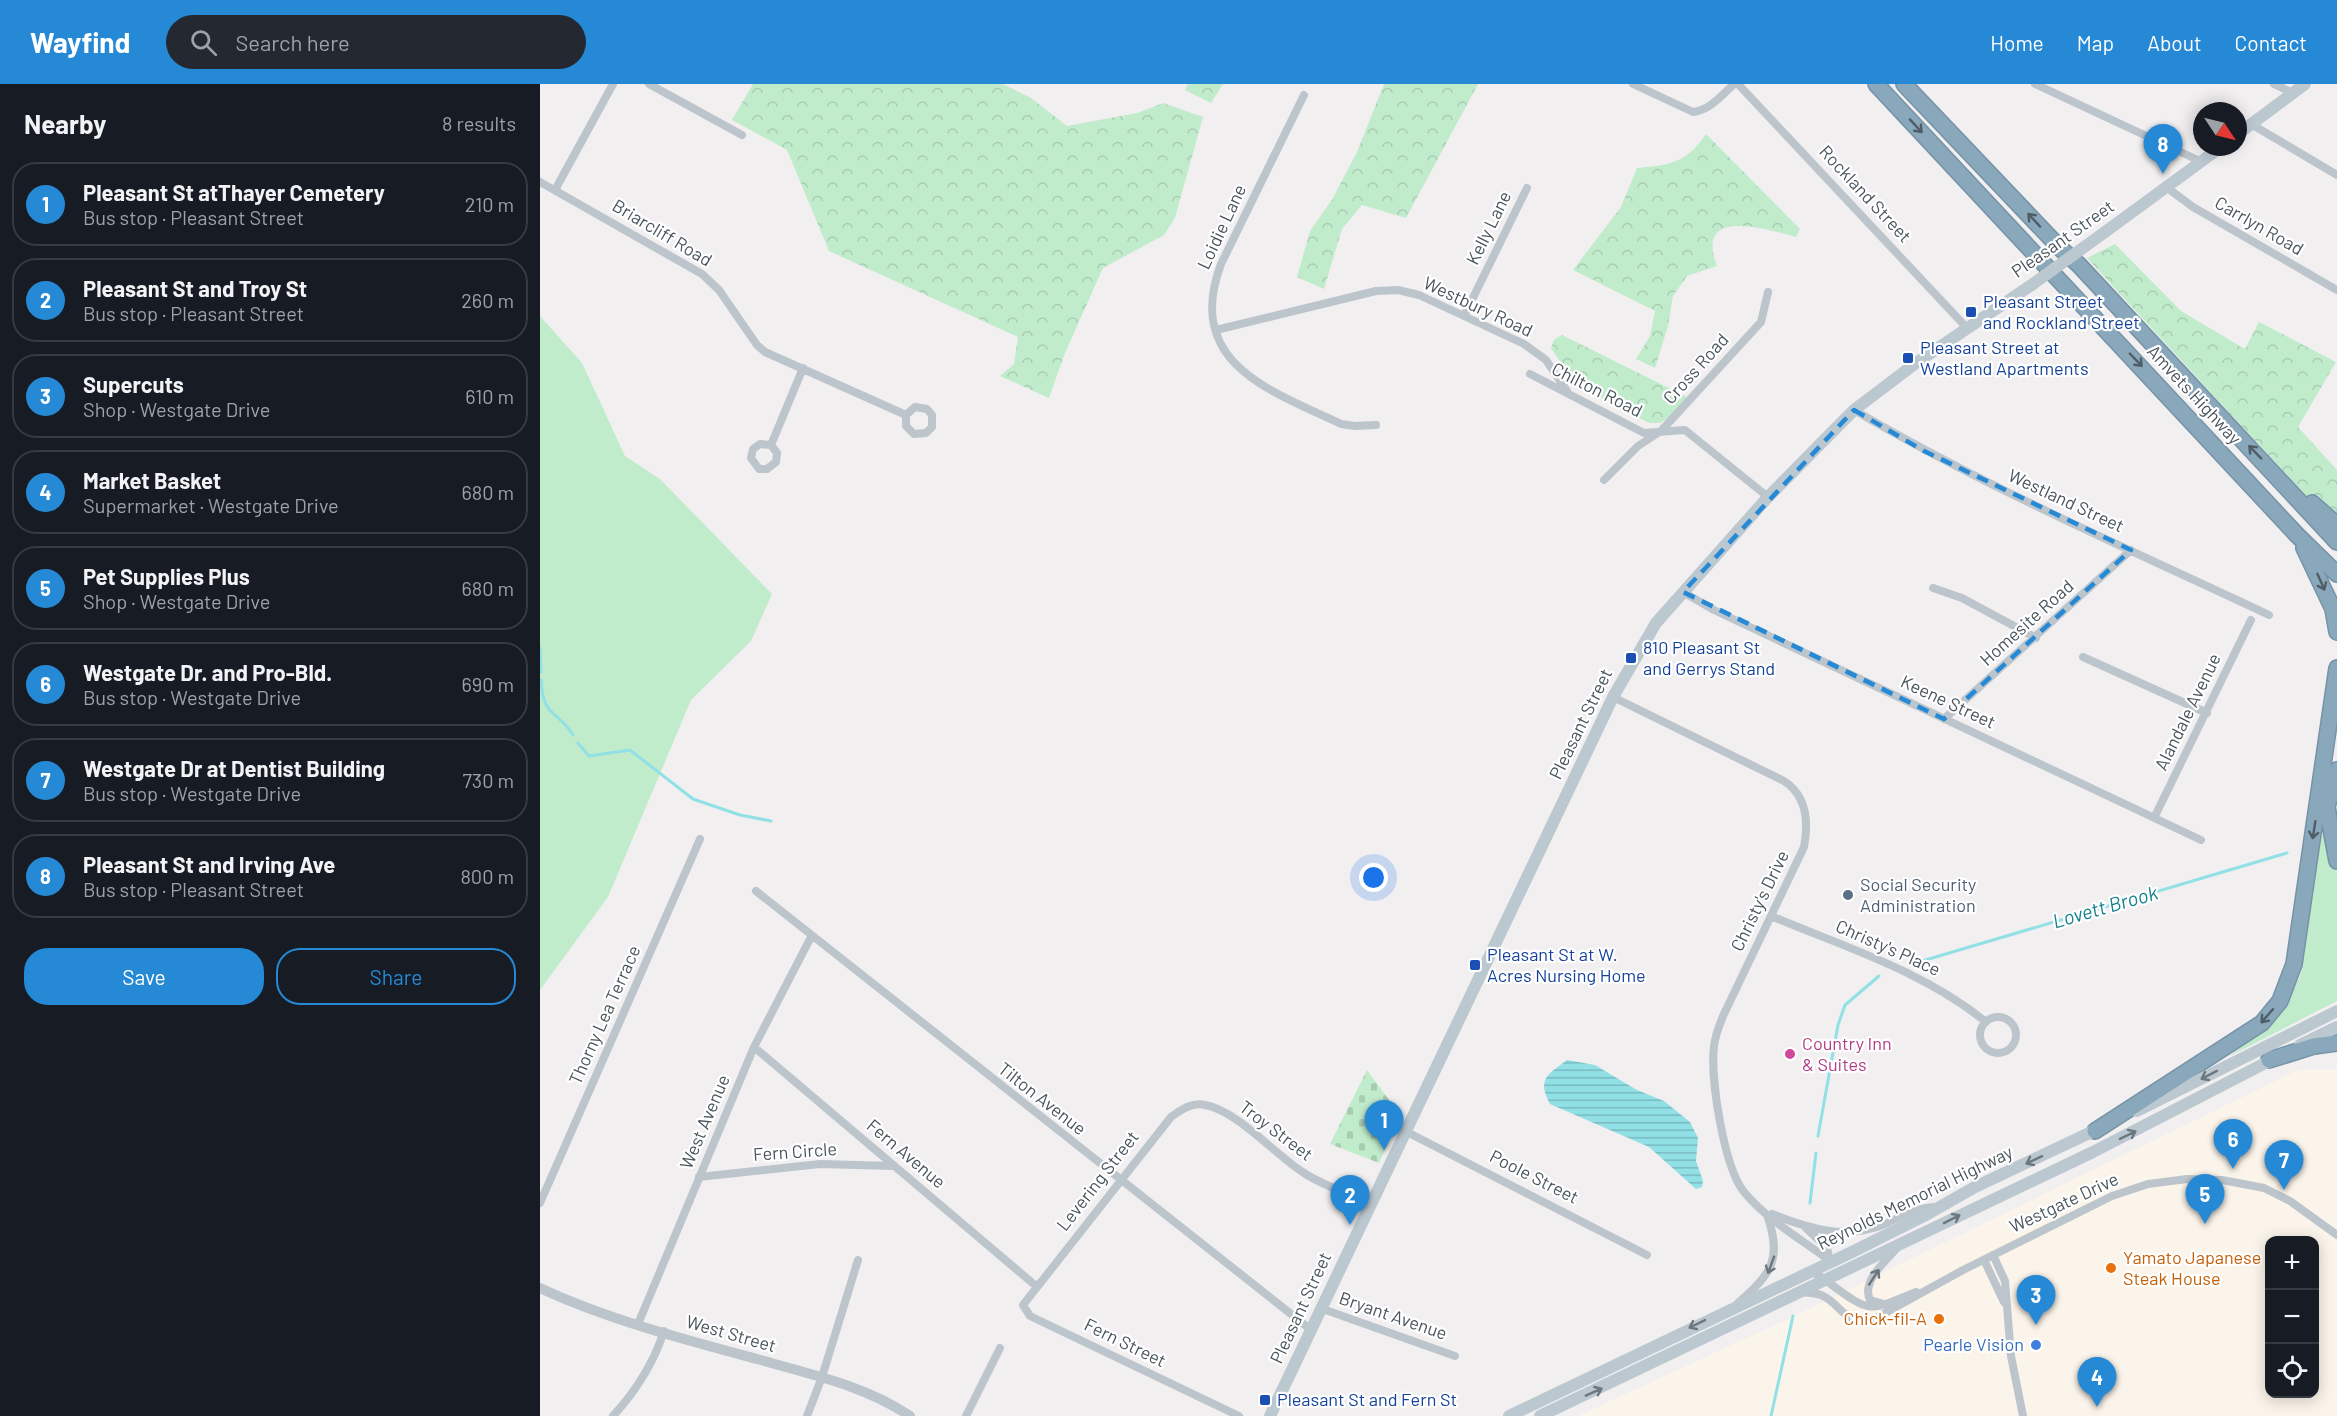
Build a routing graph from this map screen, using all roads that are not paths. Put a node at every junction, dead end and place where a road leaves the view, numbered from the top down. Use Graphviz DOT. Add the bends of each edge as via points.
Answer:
graph roads {
  1 [pos="613,84"];
  2 [pos="649,84"];
  3 [pos="1632,84"];
  4 [pos="1734,84"];
  5 [pos="1738,84"];
  6 [pos="1876,84"];
  7 [pos="1904,84"];
  8 [pos="2035,84"];
  9 [pos="2274,84"];
  10 [pos="2305,84"];
  11 [pos="2054,88"];
  12 [pos="2293,93"];
  13 [pos="1304,95"];
  14 [pos="2251,124"];
  15 [pos="2247,127"];
  16 [pos="742,135"];
  17 [pos="2210,156"];
  18 [pos="2202,162"];
  19 [pos="2337,175"];
  20 [pos="540,182"];
  21 [pos="1527,188"];
  22 [pos="2166,188"];
  23 [pos="555,190"];
  24 [pos="2337,290"];
  25 [pos="1768,292"];
  26 [pos="1464,316"];
  27 [pos="1966,328"];
  28 [pos="1216,330"];
  29 [pos="803,368"];
  30 [pos="1530,374"];
  31 [pos="1567,392"];
  32 [pos="1854,410"];
  33 [pos="906,415"];
  34 [pos="1376,425"];
  35 [pos="1661,431"];
  36 [pos="771,445"];
  37 [pos="1604,480"];
  38 [pos="2281,480"];
  39 [pos="1768,496"];
  40 [pos="2337,525"];
  41 [pos="2297,535"];
  42 [pos="2337,542"];
  43 [pos="2131,550"];
  44 [pos="2337,574"];
  45 [pos="1933,588"];
  46 [pos="1683,592"];
  47 [pos="2269,615"];
  48 [pos="2252,620"];
  49 [pos="2337,632"];
  50 [pos="2036,638"];
  51 [pos="2083,657"];
  52 [pos="2337,668"];
  53 [pos="1613,697"];
  54 [pos="2207,713"];
  55 [pos="1944,719"];
  56 [pos="2337,770"];
  57 [pos="2154,818"];
  58 [pos="700,839"];
  59 [pos="2201,840"];
  60 [pos="2337,861"];
  61 [pos="756,891"];
  62 [pos="1771,916"];
  63 [pos="811,937"];
  64 [pos="2337,1011"];
  65 [pos="1986,1022"];
  66 [pos="2337,1027"];
  67 [pos="2337,1043"];
  68 [pos="754,1047"];
  69 [pos="2269,1060"];
  70 [pos="1192,1105"];
  71 [pos="1405,1131"];
  72 [pos="2095,1131"];
  73 [pos="894,1166"];
  74 [pos="699,1176"];
  75 [pos="1119,1180"];
  76 [pos="540,1203"];
  77 [pos="1372,1203"];
  78 [pos="1938,1206"];
  79 [pos="1766,1212"];
  80 [pos="1804,1226"];
  81 [pos="2337,1235"];
  82 [pos="1899,1245"];
  83 [pos="1647,1255"];
  84 [pos="1993,1255"];
  85 [pos="858,1260"];
  86 [pos="1984,1260"];
  87 [pos="1839,1266"];
  88 [pos="1807,1272"];
  89 [pos="1823,1278"];
  90 [pos="1941,1281"];
  91 [pos="1036,1286"];
  92 [pos="540,1288"];
  93 [pos="1802,1292"];
  94 [pos="1828,1300"];
  95 [pos="1884,1304"];
  96 [pos="2005,1305"];
  97 [pos="1735,1306"];
  98 [pos="1320,1308"];
  99 [pos="638,1324"];
  100 [pos="1310,1329"];
  101 [pos="664,1331"];
  102 [pos="1000,1348"];
  103 [pos="1455,1356"];
  104 [pos="822,1377"];
  105 [pos="613,1416"];
  106 [pos="807,1416"];
  107 [pos="910,1416"];
  108 [pos="966,1416"];
  109 [pos="1239,1416"];
  110 [pos="1270,1416"];
  111 [pos="1509,1416"];
  112 [pos="1540,1416"];
  113 [pos="2023,1416"];
  1 -- 23 [label="street"];
  2 -- 16 [label="street"];
  3 -- 4 [label="street" via="1693,112 1712,105"];
  5 -- 27 [label="street, Rockland Street"];
  6 -- 41 [label="highway, Amvets Highway, one-way"];
  38 -- 7 [label="highway, Amvets Highway, one-way"];
  8 -- 11 [label="street"];
  9 -- 12 [label="street"];
  10 -- 12 [label="main road"];
  11 -- 18 [label="street"];
  12 -- 14 [label="main road"];
  13 -- 28 [label="street, Loidie Lane" via="1213,285 1211,310"];
  14 -- 15 [label="main road"];
  14 -- 19 [label="street"];
  17 -- 18 [label="main road, Pleasant Street"];
  18 -- 22 [label="main road, Pleasant Street"];
  20 -- 23 [label="street, Briarcliff Road"];
  21 -- 26 [label="street, Kelly Lane"];
  22 -- 24 [label="street, Carrlyn Road"];
  22 -- 27 [label="main road, Pleasant Street, bridge"];
  23 -- 29 [label="street, Briarcliff Road" via="702,274 737,314 757,345"];
  25 -- 35 [label="street, Cross Road" via="1761,322"];
  26 -- 28 [label="street, Westbury Road" via="1419,295 1398,290 1376,291"];
  26 -- 31 [label="street, Westbury Road" via="1524,344 1546,360"];
  27 -- 32 [label="main road, Pleasant Street"];
  28 -- 34 [label="street, Loidie Lane" via="1233,362 1258,385 1341,424"];
  29 -- 33 [label="street, Briarcliff Road"];
  29 -- 36 [label="street"];
  30 -- 31 [label="street, Chilton Road"];
  31 -- 35 [label="street, Chilton Road" via="1644,433"];
  32 -- 39 [label="main road, Pleasant Street"];
  32 -- 43 [label="street, Westland Street" via="1924,451"];
  35 -- 37 [label="street, Cross Road" via="1638,446"];
  35 -- 39 [label="street, Chilton Road" via="1685,430"];
  38 -- 40 [label="highway"];
  38 -- 42 [label="highway, Amvets Highway"];
  39 -- 46 [label="main road, Pleasant Street"];
  41 -- 44 [label="highway, Amvets Highway"];
  41 -- 49 [label="highway, one-way" via="2333,609"];
  43 -- 47 [label="street, Westland Street"];
  43 -- 50 [label="street, Homesite Road"];
  45 -- 50 [label="street" via="1962,598"];
  46 -- 53 [label="main road, Pleasant Street" via="1647,636"];
  46 -- 55 [label="street, Keene Street"];
  48 -- 54 [label="street, Alandale Avenue"];
  50 -- 55 [label="street, Homesite Road"];
  51 -- 54 [label="street"];
  52 -- 72 [label="highway, one-way" via="2294,964 2280,1001 2262,1023"];
  53 -- 62 [label="street, Christy's Drive" via="1778,778 1797,792 1806,816 1806,840"];
  53 -- 71 [label="main road, Pleasant Street"];
  54 -- 57 [label="street, Alandale Avenue"];
  55 -- 57 [label="street, Keene Street"];
  56 -- 60 [label="highway" via="2327,807"];
  57 -- 59 [label="street, Keene Street"];
  58 -- 76 [label="street, Thorny Lea Terrace"];
  61 -- 63 [label="street, Tilton Avenue"];
  62 -- 65 [label="street, Christy's Place" via="1922,979"];
  62 -- 79 [label="street, Christy's Drive" via="1723,1016 1713,1061 1732,1170 1743,1191"];
  63 -- 68 [label="street, West Avenue"];
  63 -- 75 [label="street, Tilton Avenue"];
  64 -- 72 [label="main road, Reynolds Memorial Highway, one-way"];
  65 -- 65 [label="street, Christy's Place" via="1980,1033 1982,1044 1991,1052 2008,1050 2016,1036 2012,1025 2000,1018"];
  66 -- 69 [label="main road, Reynolds Memorial Highway"];
  67 -- 69 [label="highway"];
  68 -- 73 [label="street, Fern Avenue"];
  68 -- 74 [label="street, West Avenue"];
  82 -- 69 [label="main road, Reynolds Memorial Highway, one-way" via="2141,1129"];
  70 -- 75 [label="street, Levering Street" via="1171,1117"];
  70 -- 77 [label="street, Troy Street" via="1212,1106 1305,1174"];
  71 -- 77 [label="main road, Pleasant Street"];
  71 -- 83 [label="street, Poole Street"];
  72 -- 78 [label="main road, Reynolds Memorial Highway, one-way"];
  73 -- 74 [label="street, Fern Circle" via="820,1164"];
  73 -- 91 [label="street, Fern Avenue"];
  74 -- 99 [label="street, West Avenue"];
  75 -- 91 [label="street, Levering Street"];
  75 -- 100 [label="street, Tilton Avenue"];
  77 -- 98 [label="main road, Pleasant Street"];
  78 -- 80 [label="street, Christy's Drive" via="1921,1207 1861,1231 1834,1232"];
  78 -- 87 [label="main road, Reynolds Memorial Highway" via="1850,1253"];
  79 -- 80 [label="street, Christy's Drive"];
  79 -- 87 [label="street, Christy's Drive"];
  79 -- 97 [label="street, one-way" via="1775,1241 1773,1262 1763,1280"];
  80 -- 87 [label="street, Christy's Drive"];
  81 -- 84 [label="street, Westgate Drive" via="2290,1201 2264,1188 2222,1180 2187,1179 2148,1184 2112,1197"];
  82 -- 87 [label="main road, Reynolds Memorial Highway"];
  95 -- 82 [label="street, one-way" via="1870,1300 1868,1289 1873,1276"];
  84 -- 86 [label="street, Westgate Drive"];
  84 -- 96 [label="street" via="2005,1281"];
  85 -- 104 [label="street"];
  86 -- 90 [label="street, Westgate Drive"];
  86 -- 96 [label="street"];
  87 -- 88 [label="main road, Reynolds Memorial Highway"];
  87 -- 89 [label="main road, Reynolds Memorial Highway"];
  87 -- 89 [label="street"];
  88 -- 89 [label="street, Westgate Drive"];
  88 -- 97 [label="main road, Reynolds Memorial Highway"];
  89 -- 93 [label="main road, Reynolds Memorial Highway"];
  89 -- 94 [label="street"];
  89 -- 95 [label="street, Westgate Drive" via="1862,1307"];
  90 -- 94 [label="street, Westgate Drive" via="1871,1320 1851,1318"];
  90 -- 95 [label="street, Westgate Drive"];
  91 -- 109 [label="street, Fern Street" via="1023,1305 1030,1316"];
  92 -- 99 [label="street, West Street" via="570,1303"];
  93 -- 94 [label="street, Westgate Drive"];
  112 -- 93 [label="main road, Reynolds Memorial Highway, one-way"];
  96 -- 113 [label="street"];
  97 -- 111 [label="main road, Reynolds Memorial Highway, one-way"];
  98 -- 100 [label="main road, Pleasant Street"];
  98 -- 103 [label="street, Bryant Avenue"];
  99 -- 101 [label="street, West Street"];
  100 -- 110 [label="main road, Pleasant Street"];
  101 -- 104 [label="street, West Street"];
  101 -- 105 [label="street" via="641,1379"];
  102 -- 108 [label="street"];
  104 -- 106 [label="street"];
  104 -- 107 [label="street, West Street" via="887,1400"];
}
